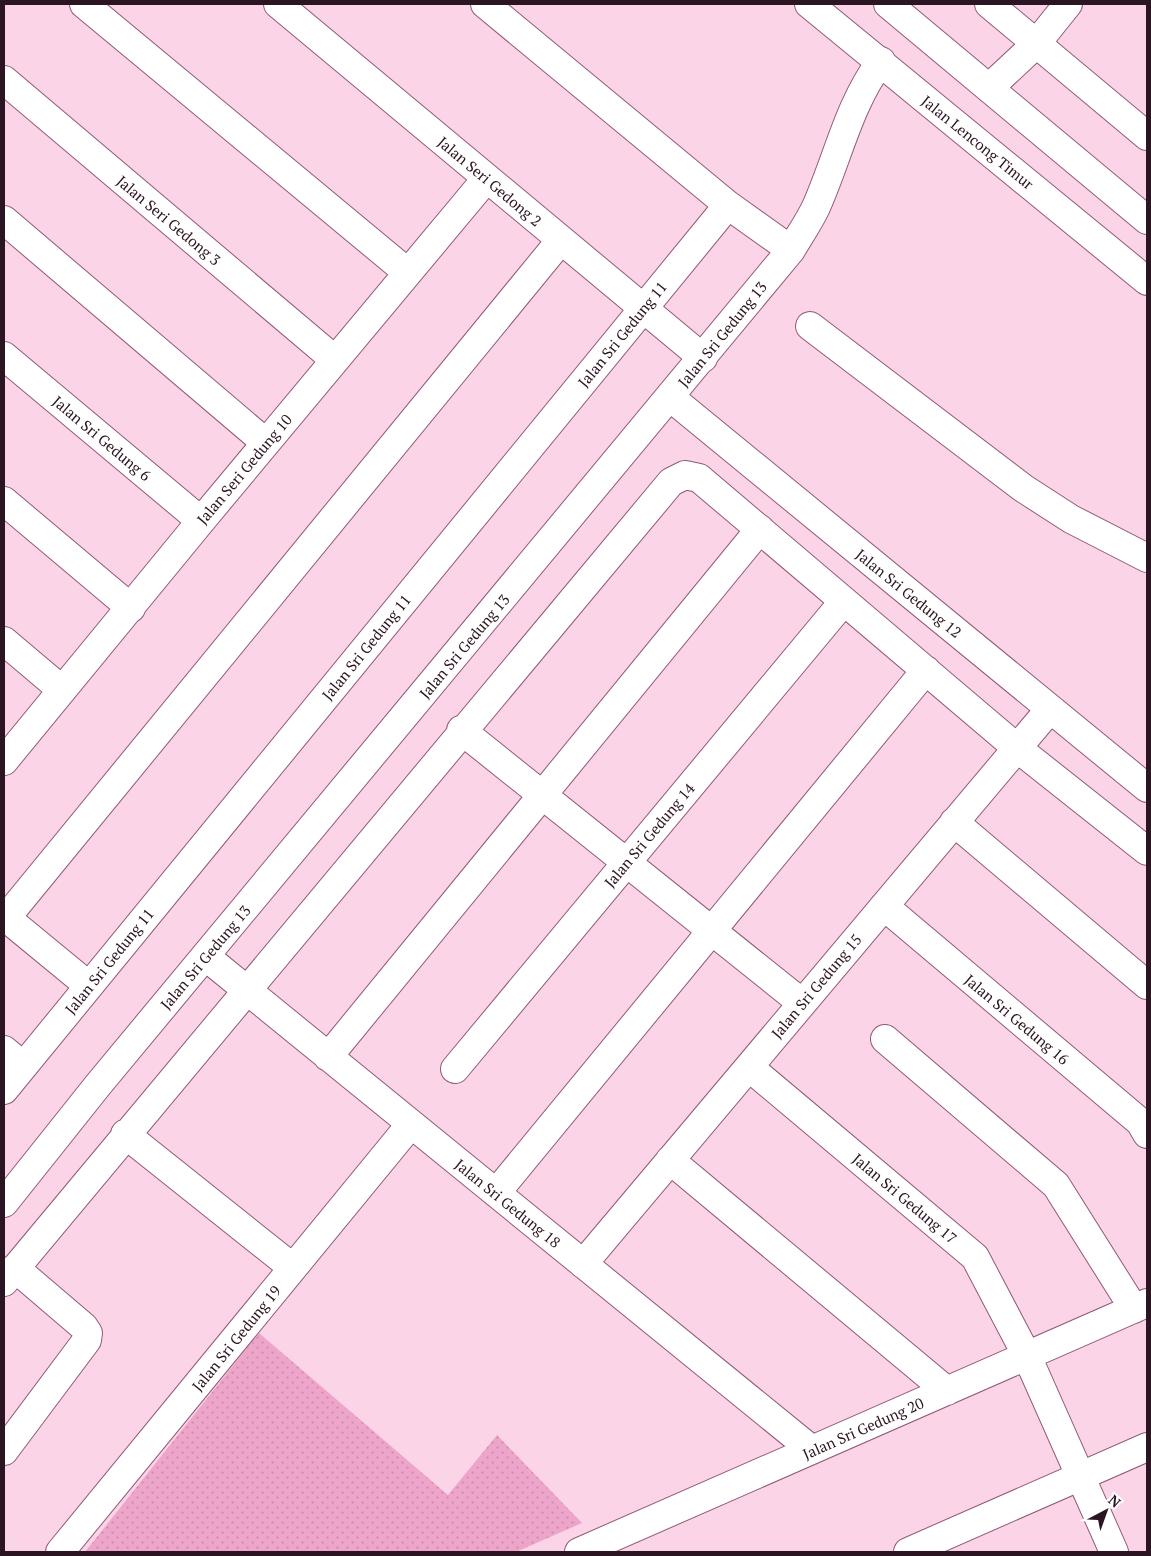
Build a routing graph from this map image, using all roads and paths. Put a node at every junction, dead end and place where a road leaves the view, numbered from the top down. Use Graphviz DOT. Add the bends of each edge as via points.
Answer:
graph roads {
  1 [pos="84,4"];
  2 [pos="278,4"];
  3 [pos="485,4"];
  4 [pos="809,4"];
  5 [pos="888,4"];
  6 [pos="989,4"];
  7 [pos="1068,4"];
  8 [pos="1036,44"];
  9 [pos="881,61"];
  10 [pos="4,80"];
  11 [pos="990,88"];
  12 [pos="1147,136"];
  13 [pos="487,178"];
  14 [pos="728,205"];
  15 [pos="4,220"];
  16 [pos="1147,220"];
  17 [pos="561,240"];
  18 [pos="790,250"];
  19 [pos="407,272"];
  20 [pos="1147,281"];
  21 [pos="644,308"];
  22 [pos="810,326"];
  23 [pos="4,356"];
  24 [pos="703,358"];
  25 [pos="335,360"];
  26 [pos="670,397"];
  27 [pos="266,443"];
  28 [pos="4,501"];
  29 [pos="201,521"];
  30 [pos="760,529"];
  31 [pos="1147,558"];
  32 [pos="844,601"];
  33 [pos="131,608"];
  34 [pos="4,641"];
  35 [pos="926,670"];
  36 [pos="62,690"];
  37 [pos="1050,709"];
  38 [pos="461,730"];
  39 [pos="1017,748"];
  40 [pos="4,762"];
  41 [pos="1147,788"];
  42 [pos="541,794"];
  43 [pos="954,822"];
  44 [pos="1147,851"];
  45 [pos="626,862"];
  46 [pos="884,906"];
  47 [pos="5,917"];
  48 [pos="712,930"];
  49 [pos="205,956"];
  50 [pos="1147,985"];
  51 [pos="89,986"];
  52 [pos="244,989"];
  53 [pos="802,1003"];
  54 [pos="885,1039"];
  55 [pos="328,1056"];
  56 [pos="14,1058"];
  57 [pos="749,1067"];
  58 [pos="455,1069"];
  59 [pos="4,1090"];
  60 [pos="411,1124"];
  61 [pos="125,1134"];
  62 [pos="1147,1134"];
  63 [pos="670,1160"];
  64 [pos="496,1193"];
  65 [pos="4,1204"];
  66 [pos="583,1264"];
  67 [pos="294,1268"];
  68 [pos="9,1275"];
  69 [pos="1140,1306"];
  70 [pos="1027,1356"];
  71 [pos="947,1391"];
  72 [pos="1147,1447"];
  73 [pos="812,1450"];
  74 [pos="4,1451"];
  75 [pos="1080,1477"];
  76 [pos="618,1544"];
  77 [pos="60,1552"];
  78 [pos="579,1552"];
  79 [pos="908,1552"];
  80 [pos="1114,1552"];
  1 -- 19 [label="main road"];
  2 -- 13 [label="main road, Jalan Seri Gedong 2"];
  3 -- 14 [label="main road"];
  4 -- 9 [label="main road, Jalan Lencong Timur"];
  5 -- 11 [label="main road"];
  6 -- 8 [label="main road"];
  7 -- 8 [label="main road"];
  8 -- 11 [label="main road"];
  8 -- 12 [label="main road"];
  9 -- 18 [label="main road, Jalan Sri Gedung 13" via="854,103 816,207"];
  9 -- 20 [label="main road, Jalan Lencong Timur"];
  10 -- 25 [label="main road, Jalan Seri Gedong 3"];
  11 -- 16 [label="main road"];
  13 -- 17 [label="main road, Jalan Seri Gedong 2"];
  13 -- 19 [label="main road, Jalan Seri Gedung 10"];
  14 -- 18 [label="main road"];
  14 -- 21 [label="main road, Jalan Sri Gedung 11"];
  15 -- 27 [label="main road"];
  17 -- 21 [label="main road, Jalan Seri Gedong 2"];
  17 -- 47 [label="main road"];
  18 -- 24 [label="main road, Jalan Sri Gedung 13"];
  19 -- 25 [label="main road, Jalan Seri Gedung 10"];
  21 -- 24 [label="main road, Jalan Seri Gedong 2"];
  21 -- 51 [label="main road, Jalan Sri Gedung 11"];
  22 -- 31 [label="main road" via="1023,488 1071,519"];
  23 -- 29 [label="main road, Jalan Sri Gedung 6"];
  24 -- 26 [label="main road, Jalan Sri Gedung 13"];
  25 -- 27 [label="main road, Jalan Seri Gedung 10"];
  26 -- 37 [label="main road, Jalan Sri Gedung 12"];
  26 -- 49 [label="main road, Jalan Sri Gedung 13"];
  27 -- 29 [label="main road, Jalan Seri Gedung 10"];
  28 -- 33 [label="main road"];
  29 -- 33 [label="main road, Jalan Seri Gedung 10"];
  30 -- 32 [label="main road"];
  30 -- 38 [label="main road" via="700,478 684,474 671,482"];
  30 -- 42 [label="main road"];
  32 -- 35 [label="main road"];
  32 -- 45 [label="main road, Jalan Sri Gedung 14"];
  33 -- 36 [label="main road, Jalan Seri Gedung 10"];
  34 -- 36 [label="main road"];
  35 -- 39 [label="main road"];
  35 -- 48 [label="main road"];
  36 -- 40 [label="main road, Jalan Seri Gedung 10"];
  37 -- 39 [label="main road, Jalan Sri Gedung 15"];
  37 -- 41 [label="main road, Jalan Sri Gedung 12"];
  38 -- 42 [label="main road"];
  38 -- 52 [label="main road"];
  39 -- 43 [label="main road, Jalan Sri Gedung 15"];
  39 -- 44 [label="main road"];
  42 -- 45 [label="main road"];
  42 -- 55 [label="main road"];
  43 -- 46 [label="main road, Jalan Sri Gedung 15"];
  43 -- 50 [label="main road"];
  45 -- 48 [label="main road"];
  45 -- 58 [label="main road, Jalan Sri Gedung 14"];
  46 -- 53 [label="main road, Jalan Sri Gedung 15"];
  46 -- 62 [label="main road, Jalan Sri Gedung 16" via="1140,1122"];
  47 -- 51 [label="main road"];
  48 -- 53 [label="main road"];
  48 -- 64 [label="main road"];
  49 -- 52 [label="main road, Jalan Sri Gedung 18"];
  49 -- 65 [label="main road, Jalan Sri Gedung 13"];
  51 -- 56 [label="main road, Jalan Sri Gedung 11"];
  52 -- 55 [label="main road, Jalan Sri Gedung 18"];
  52 -- 61 [label="main road"];
  53 -- 57 [label="main road, Jalan Sri Gedung 15"];
  54 -- 69 [label="main road" via="1056,1184"];
  55 -- 60 [label="main road, Jalan Sri Gedung 18"];
  56 -- 59 [label="main road, Jalan Sri Gedung 11"];
  57 -- 63 [label="main road, Jalan Sri Gedung 15"];
  57 -- 70 [label="main road, Jalan Sri Gedung 17" via="975,1257"];
  60 -- 64 [label="main road, Jalan Sri Gedung 18"];
  60 -- 67 [label="main road, Jalan Sri Gedung 19"];
  61 -- 67 [label="main road"];
  61 -- 68 [label="main road"];
  63 -- 66 [label="main road, Jalan Sri Gedung 15"];
  63 -- 71 [label="main road"];
  64 -- 66 [label="main road, Jalan Sri Gedung 18"];
  66 -- 73 [label="main road, Jalan Sri Gedung 18"];
  67 -- 77 [label="main road, Jalan Sri Gedung 19"];
  68 -- 74 [label="main road" via="88,1333 87,1340"];
  69 -- 70 [label="main road, Jalan Sri Gedung 20"];
  70 -- 71 [label="main road, Jalan Sri Gedung 20"];
  70 -- 75 [label="main road, Jalan Sri Gedung 17"];
  71 -- 73 [label="main road, Jalan Sri Gedung 20"];
  72 -- 75 [label="main road"];
  73 -- 76 [label="main road, Jalan Sri Gedung 20"];
  75 -- 79 [label="main road"];
  75 -- 80 [label="main road, Jalan Sri Gedung 17"];
  76 -- 78 [label="main road, Jalan Sri Gedung 20"];
}
